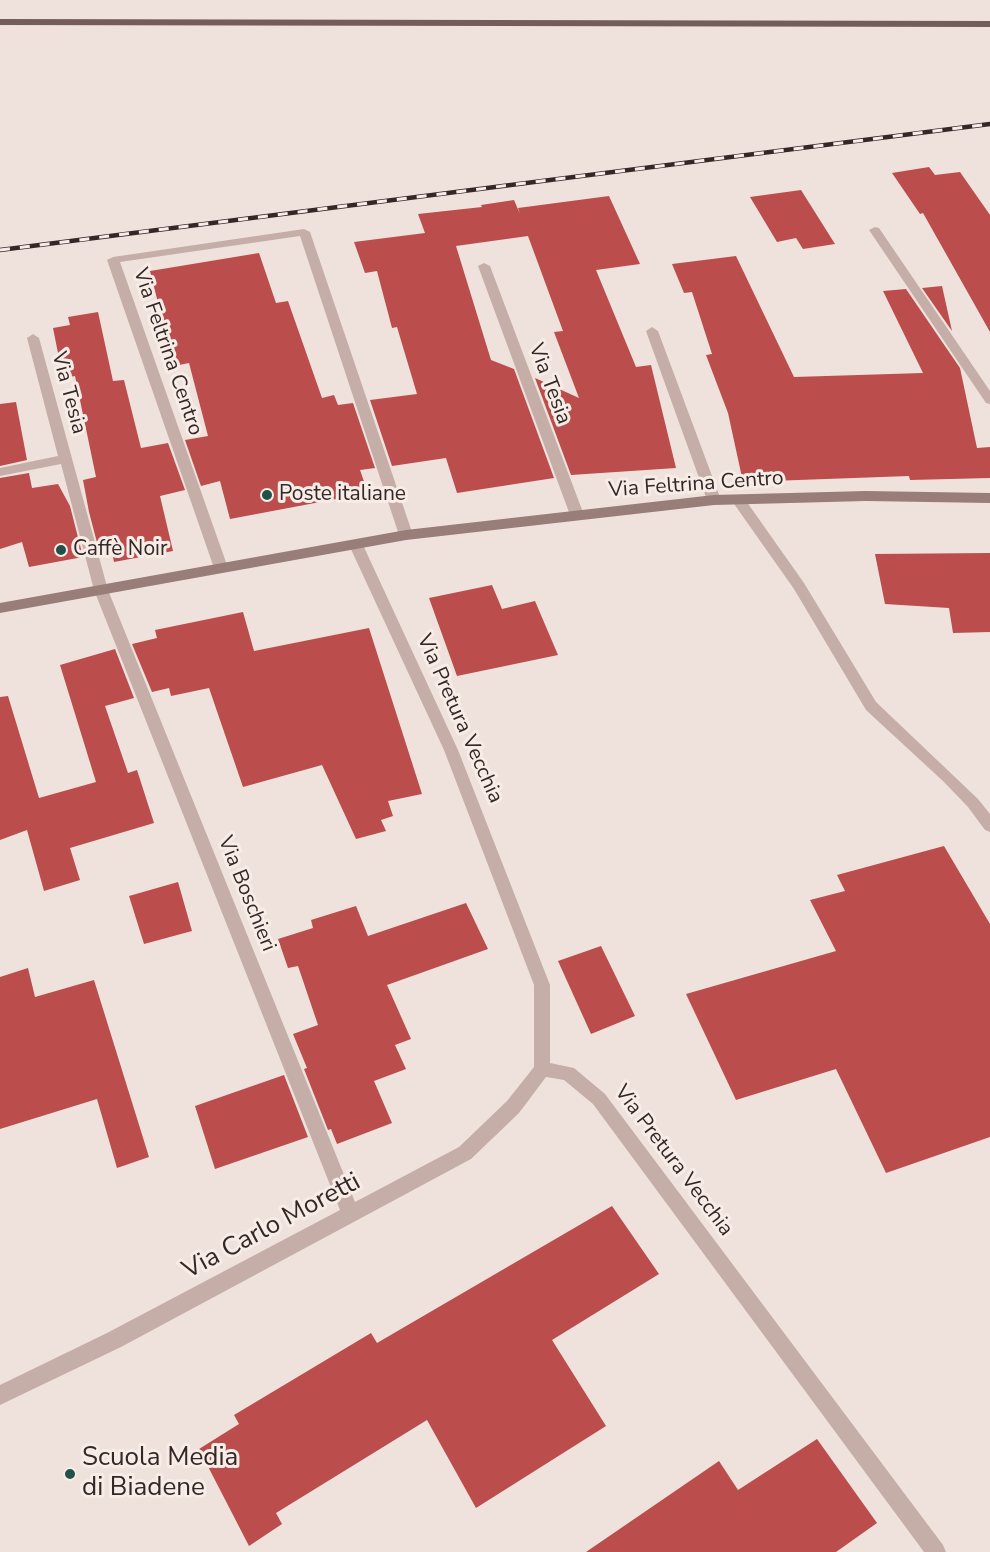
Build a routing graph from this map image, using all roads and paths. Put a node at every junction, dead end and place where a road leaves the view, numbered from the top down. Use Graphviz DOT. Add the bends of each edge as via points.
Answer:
graph roads {
  1 [pos="0,22"];
  2 [pos="990,24"];
  3 [pos="875,230"];
  4 [pos="484,266"];
  5 [pos="652,331"];
  6 [pos="33,338"];
  7 [pos="990,400"];
  8 [pos="66,459"];
  9 [pos="0,472"];
  10 [pos="990,498"];
  11 [pos="714,500"];
  12 [pos="739,501"];
  13 [pos="577,515"];
  14 [pos="406,535"];
  15 [pos="356,545"];
  16 [pos="221,568"];
  17 [pos="101,590"];
  18 [pos="0,608"];
  19 [pos="990,826"];
  20 [pos="542,1069"];
  21 [pos="351,1214"];
  22 [pos="0,1395"];
  23 [pos="936,1552"];
  1 -- 2 [label="main road"];
  3 -- 7 [label="street"];
  4 -- 13 [label="street, Via Tesia"];
  5 -- 11 [label="street"];
  6 -- 8 [label="street, Via Tesia"];
  8 -- 9 [label="street, Via Tesia"];
  8 -- 17 [label="street, Via Tesia"];
  10 -- 12 [label="main road, Via Feltrina Centro" via="866,496"];
  11 -- 12 [label="main road, Via Feltrina Centro"];
  11 -- 13 [label="main road, Via Feltrina Centro"];
  12 -- 19 [label="street" via="799,586 871,706 949,778"];
  13 -- 14 [label="main road, Via Feltrina Centro"];
  14 -- 15 [label="main road, Via Feltrina Centro"];
  14 -- 16 [label="street, Via Feltrina Centro" via="304,232 113,260"];
  15 -- 16 [label="main road, Via Feltrina Centro"];
  15 -- 20 [label="street, Via Pretura Vecchia" via="451,750 542,984"];
  16 -- 17 [label="main road, Via Feltrina Centro"];
  17 -- 18 [label="main road, Via Feltrina Centro"];
  17 -- 21 [label="street, Via Boschieri"];
  20 -- 21 [label="street, Via Carlo Moretti" via="513,1107 465,1154"];
  20 -- 23 [label="street, Via Pretura Vecchia" via="567,1072 599,1099"];
  21 -- 22 [label="street, Via Carlo Moretti" via="114,1340"];
}
